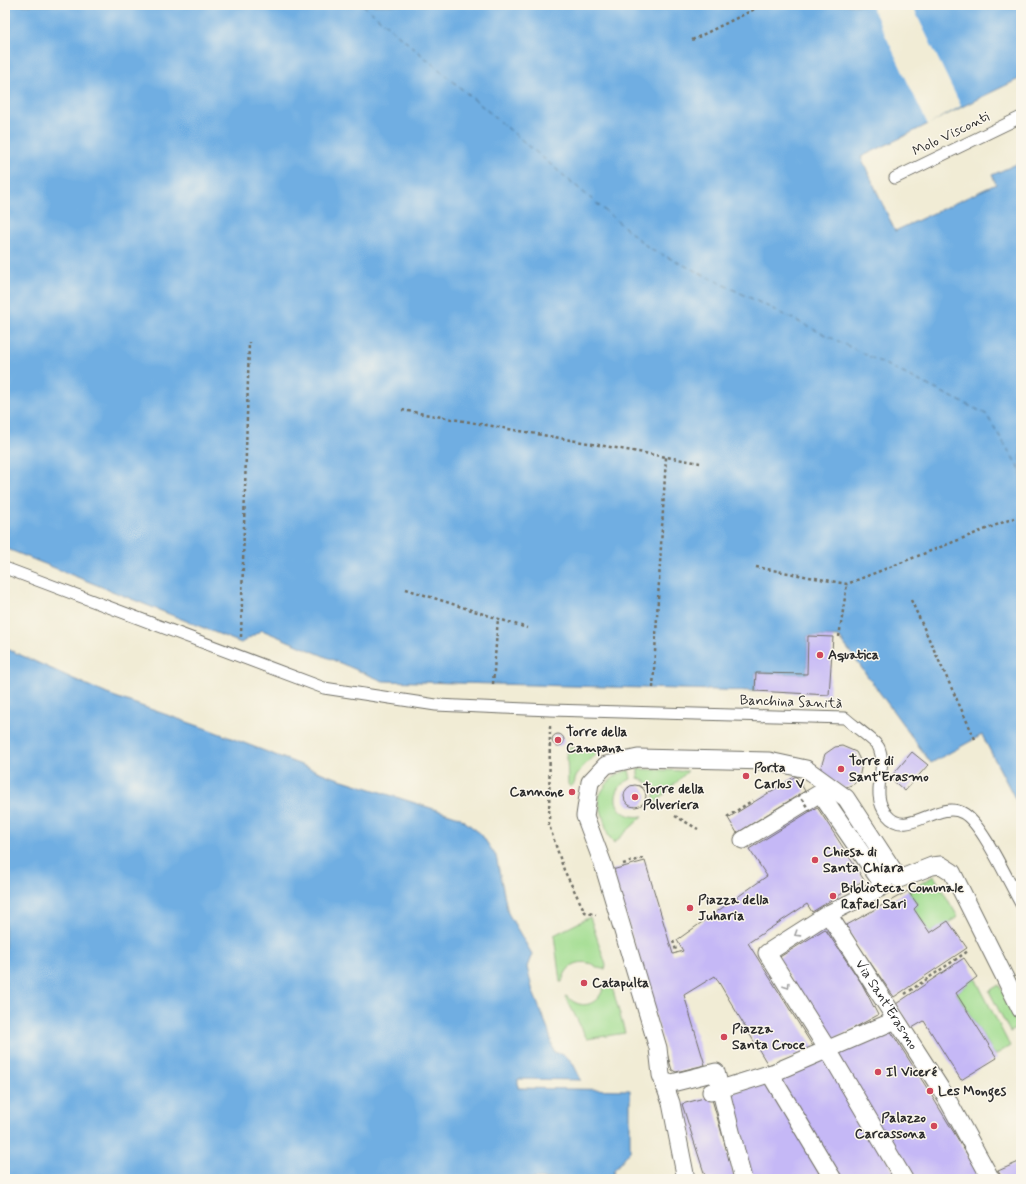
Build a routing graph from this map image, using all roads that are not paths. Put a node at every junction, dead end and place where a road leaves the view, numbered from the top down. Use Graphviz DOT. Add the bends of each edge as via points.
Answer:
graph roads {
  1 [pos="1021,117"];
  2 [pos="895,178"];
  3 [pos="5,568"];
  4 [pos="743,840"];
  5 [pos="891,882"];
  6 [pos="1021,904"];
  7 [pos="828,914"];
  8 [pos="1021,1010"];
  9 [pos="892,1013"];
  10 [pos="828,1050"];
  11 [pos="772,1073"];
  12 [pos="664,1085"];
  13 [pos="715,1091"];
  14 [pos="686,1179"];
  15 [pos="743,1179"];
  16 [pos="833,1179"];
  17 [pos="904,1179"];
  18 [pos="991,1179"];
  1 -- 2 [label="lane, Molo Visconti"];
  3 -- 6 [label="lane, Banchina Sanità" via="324,688 436,705 845,718 879,747 882,761 878,787 886,815 895,822 911,823 944,809 963,812 977,825"];
  4 -- 5 [label="street" via="820,793"];
  5 -- 7 [label="street"];
  5 -- 8 [label="street" via="932,866 941,865 952,872"];
  5 -- 12 [label="street" via="846,798 806,769 769,761 638,758 606,765 590,782 586,816 603,864 658,1048"];
  7 -- 9 [label="street, Via Sant'Erasmo"];
  7 -- 10 [label="street, one-way" via="767,953"];
  9 -- 10 [label="street"];
  9 -- 18 [label="street, Via Sant'Erasmo" via="946,1097"];
  10 -- 11 [label="street"];
  10 -- 17 [label="street"];
  11 -- 13 [label="street"];
  11 -- 16 [label="street"];
  12 -- 13 [label="street" via="716,1072"];
  12 -- 14 [label="street" via="671,1103"];
  13 -- 15 [label="street"];
}
